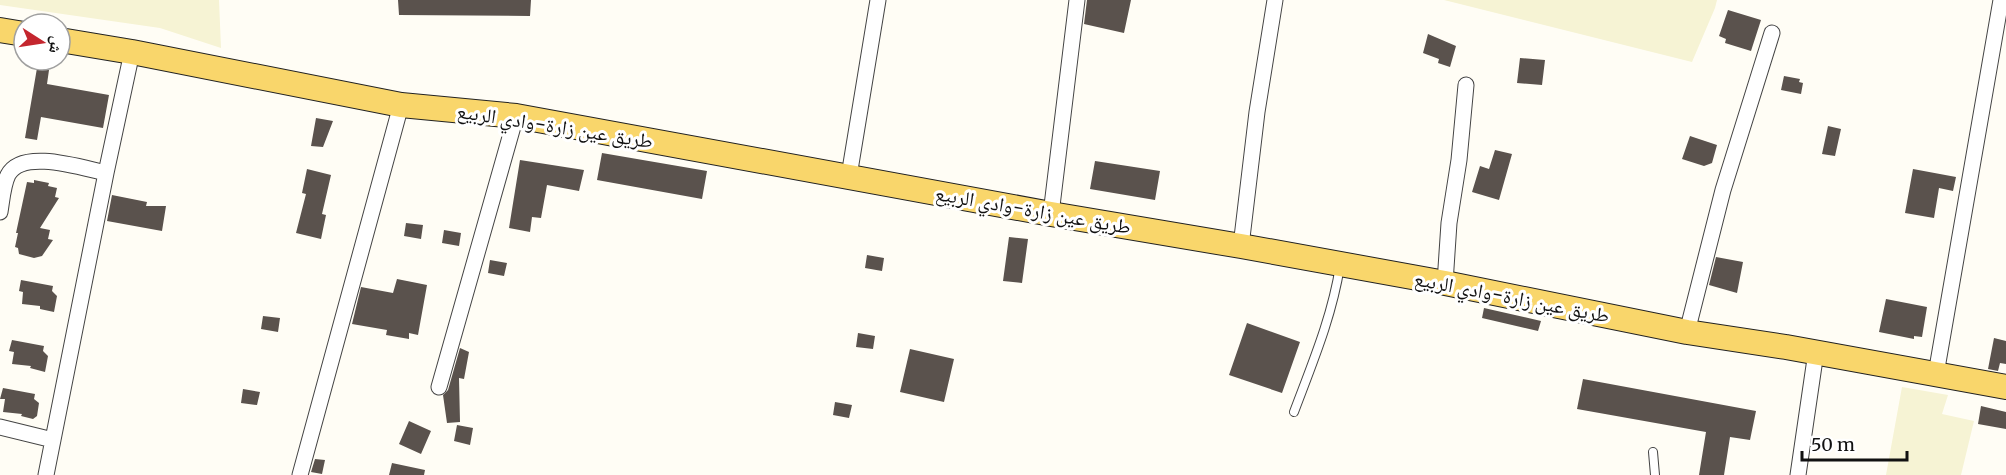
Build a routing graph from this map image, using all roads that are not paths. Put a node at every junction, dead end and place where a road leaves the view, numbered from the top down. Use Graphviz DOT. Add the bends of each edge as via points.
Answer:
graph roads {
  1 [pos="878,0"];
  2 [pos="1077,0"];
  3 [pos="1275,0"];
  4 [pos="2001,0"];
  5 [pos="1772,33"];
  6 [pos="72,42"];
  7 [pos="132,52"];
  8 [pos="1466,85"];
  9 [pos="401,105"];
  10 [pos="516,116"];
  11 [pos="106,173"];
  12 [pos="849,176"];
  13 [pos="0,212"];
  14 [pos="1051,214"];
  15 [pos="1241,246"];
  16 [pos="1340,264"];
  17 [pos="1445,283"];
  18 [pos="1687,332"];
  19 [pos="1816,352"];
  20 [pos="1936,374"];
  21 [pos="439,387"];
  22 [pos="2006,387"];
  23 [pos="1294,412"];
  24 [pos="0,427"];
  25 [pos="53,440"];
  26 [pos="1653,452"];
  27 [pos="46,475"];
  28 [pos="300,475"];
  29 [pos="1655,475"];
  30 [pos="1798,475"];
  1 -- 12 [label="street"];
  2 -- 14 [label="street"];
  3 -- 15 [label="street"];
  4 -- 20 [label="street"];
  5 -- 18 [label="street" via="1723,190"];
  6 -- 7 [label="main road, طريق عين زارة-وادي الربيع"];
  7 -- 9 [label="main road, طريق عين زارة-وادي الربيع"];
  7 -- 11 [label="street"];
  8 -- 17 [label="street"];
  9 -- 10 [label="main road, طريق عين زارة-وادي الربيع"];
  9 -- 28 [label="street"];
  10 -- 12 [label="main road, طريق عين زارة-وادي الربيع"];
  10 -- 21 [label="street"];
  11 -- 13 [label="street" via="48,161 18,164 7,177"];
  11 -- 25 [label="street"];
  12 -- 14 [label="main road, طريق عين زارة-وادي الربيع"];
  14 -- 15 [label="main road, طريق عين زارة-وادي الربيع"];
  15 -- 16 [label="main road, طريق عين زارة-وادي الربيع"];
  16 -- 17 [label="main road, طريق عين زارة-وادي الربيع"];
  16 -- 23 [label="lane" via="1328,320"];
  17 -- 18 [label="main road, طريق عين زارة-وادي الربيع"];
  18 -- 19 [label="main road, طريق عين زارة-وادي الربيع"];
  19 -- 20 [label="main road, طريق عين زارة-وادي الربيع"];
  19 -- 30 [label="street"];
  20 -- 22 [label="main road, طريق عين زارة-وادي الربيع"];
  24 -- 25 [label="street"];
  25 -- 27 [label="street"];
  26 -- 29 [label="lane"];
}
